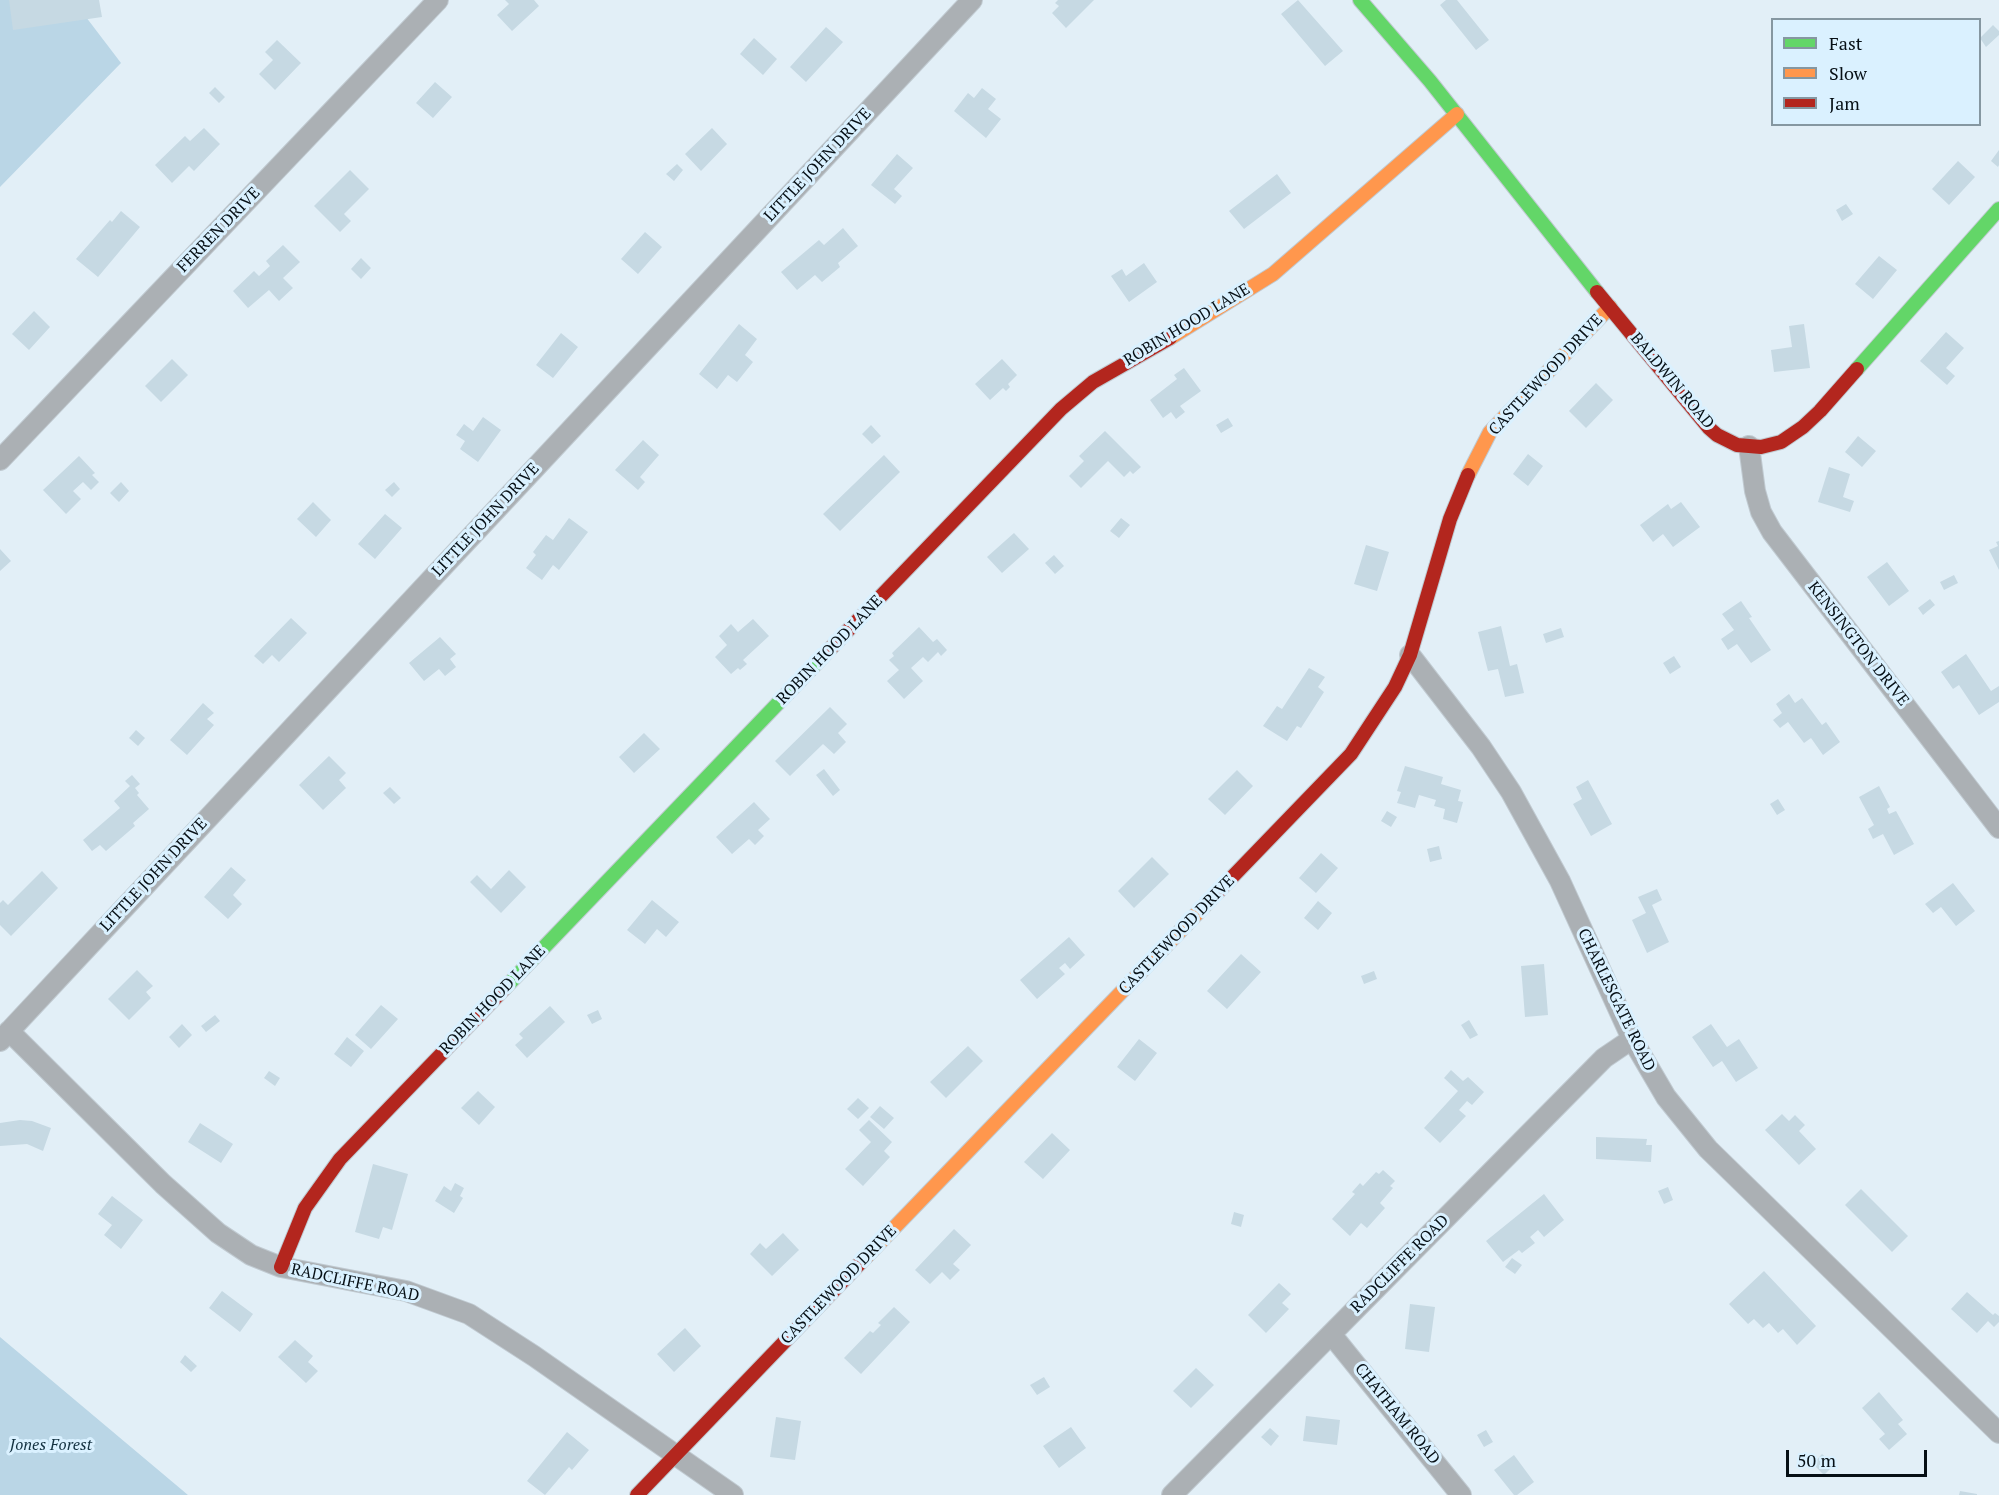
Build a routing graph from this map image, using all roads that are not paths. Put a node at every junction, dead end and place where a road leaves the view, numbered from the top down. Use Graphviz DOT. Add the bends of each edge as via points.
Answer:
graph roads {
  1 [pos="438,0"];
  2 [pos="972,0"];
  3 [pos="1360,0"];
  4 [pos="1457,114"];
  5 [pos="1999,209"];
  6 [pos="1610,307"];
  7 [pos="1749,446"];
  8 [pos="0,460"];
  9 [pos="1410,655"];
  10 [pos="1999,828"];
  11 [pos="5,1036"];
  12 [pos="1632,1040"];
  13 [pos="281,1267"];
  14 [pos="1331,1334"];
  15 [pos="1999,1433"];
  16 [pos="674,1455"];
  17 [pos="637,1495"];
  18 [pos="733,1495"];
  19 [pos="1172,1495"];
  20 [pos="1461,1495"];
  1 -- 8 [label="street, FERREN DRIVE"];
  2 -- 11 [label="street, LITTLE JOHN DRIVE"];
  3 -- 4 [label="street, BALDWIN ROAD"];
  4 -- 6 [label="street, BALDWIN ROAD"];
  4 -- 13 [label="street, ROBIN HOOD LANE" via="1273,274 1093,382 1061,410 340,1159 305,1208"];
  5 -- 7 [label="street, BALDWIN ROAD" via="1821,411 1781,441"];
  6 -- 7 [label="street, BALDWIN ROAD" via="1709,428 1727,441"];
  6 -- 9 [label="street, CASTLEWOOD DRIVE" via="1490,432 1450,519"];
  7 -- 10 [label="street, KENSINGTON DRIVE" via="1755,491 1772,532"];
  9 -- 12 [label="street, CHARLESGATE ROAD" via="1511,792 1560,881"];
  9 -- 16 [label="street, CASTLEWOOD DRIVE" via="1395,687 1351,754"];
  11 -- 13 [label="street, RADCLIFFE ROAD" via="210,1226 251,1255"];
  12 -- 14 [label="street, RADCLIFFE ROAD" via="1604,1058"];
  12 -- 15 [label="street, CHARLESGATE ROAD" via="1666,1097 1708,1149"];
  13 -- 16 [label="street, RADCLIFFE ROAD" via="406,1291 469,1314"];
  14 -- 19 [label="street, RADCLIFFE ROAD"];
  14 -- 20 [label="street, CHATHAM ROAD"];
  16 -- 17 [label="street, CASTLEWOOD DRIVE"];
  16 -- 18 [label="street, RADCLIFFE ROAD"];
}
